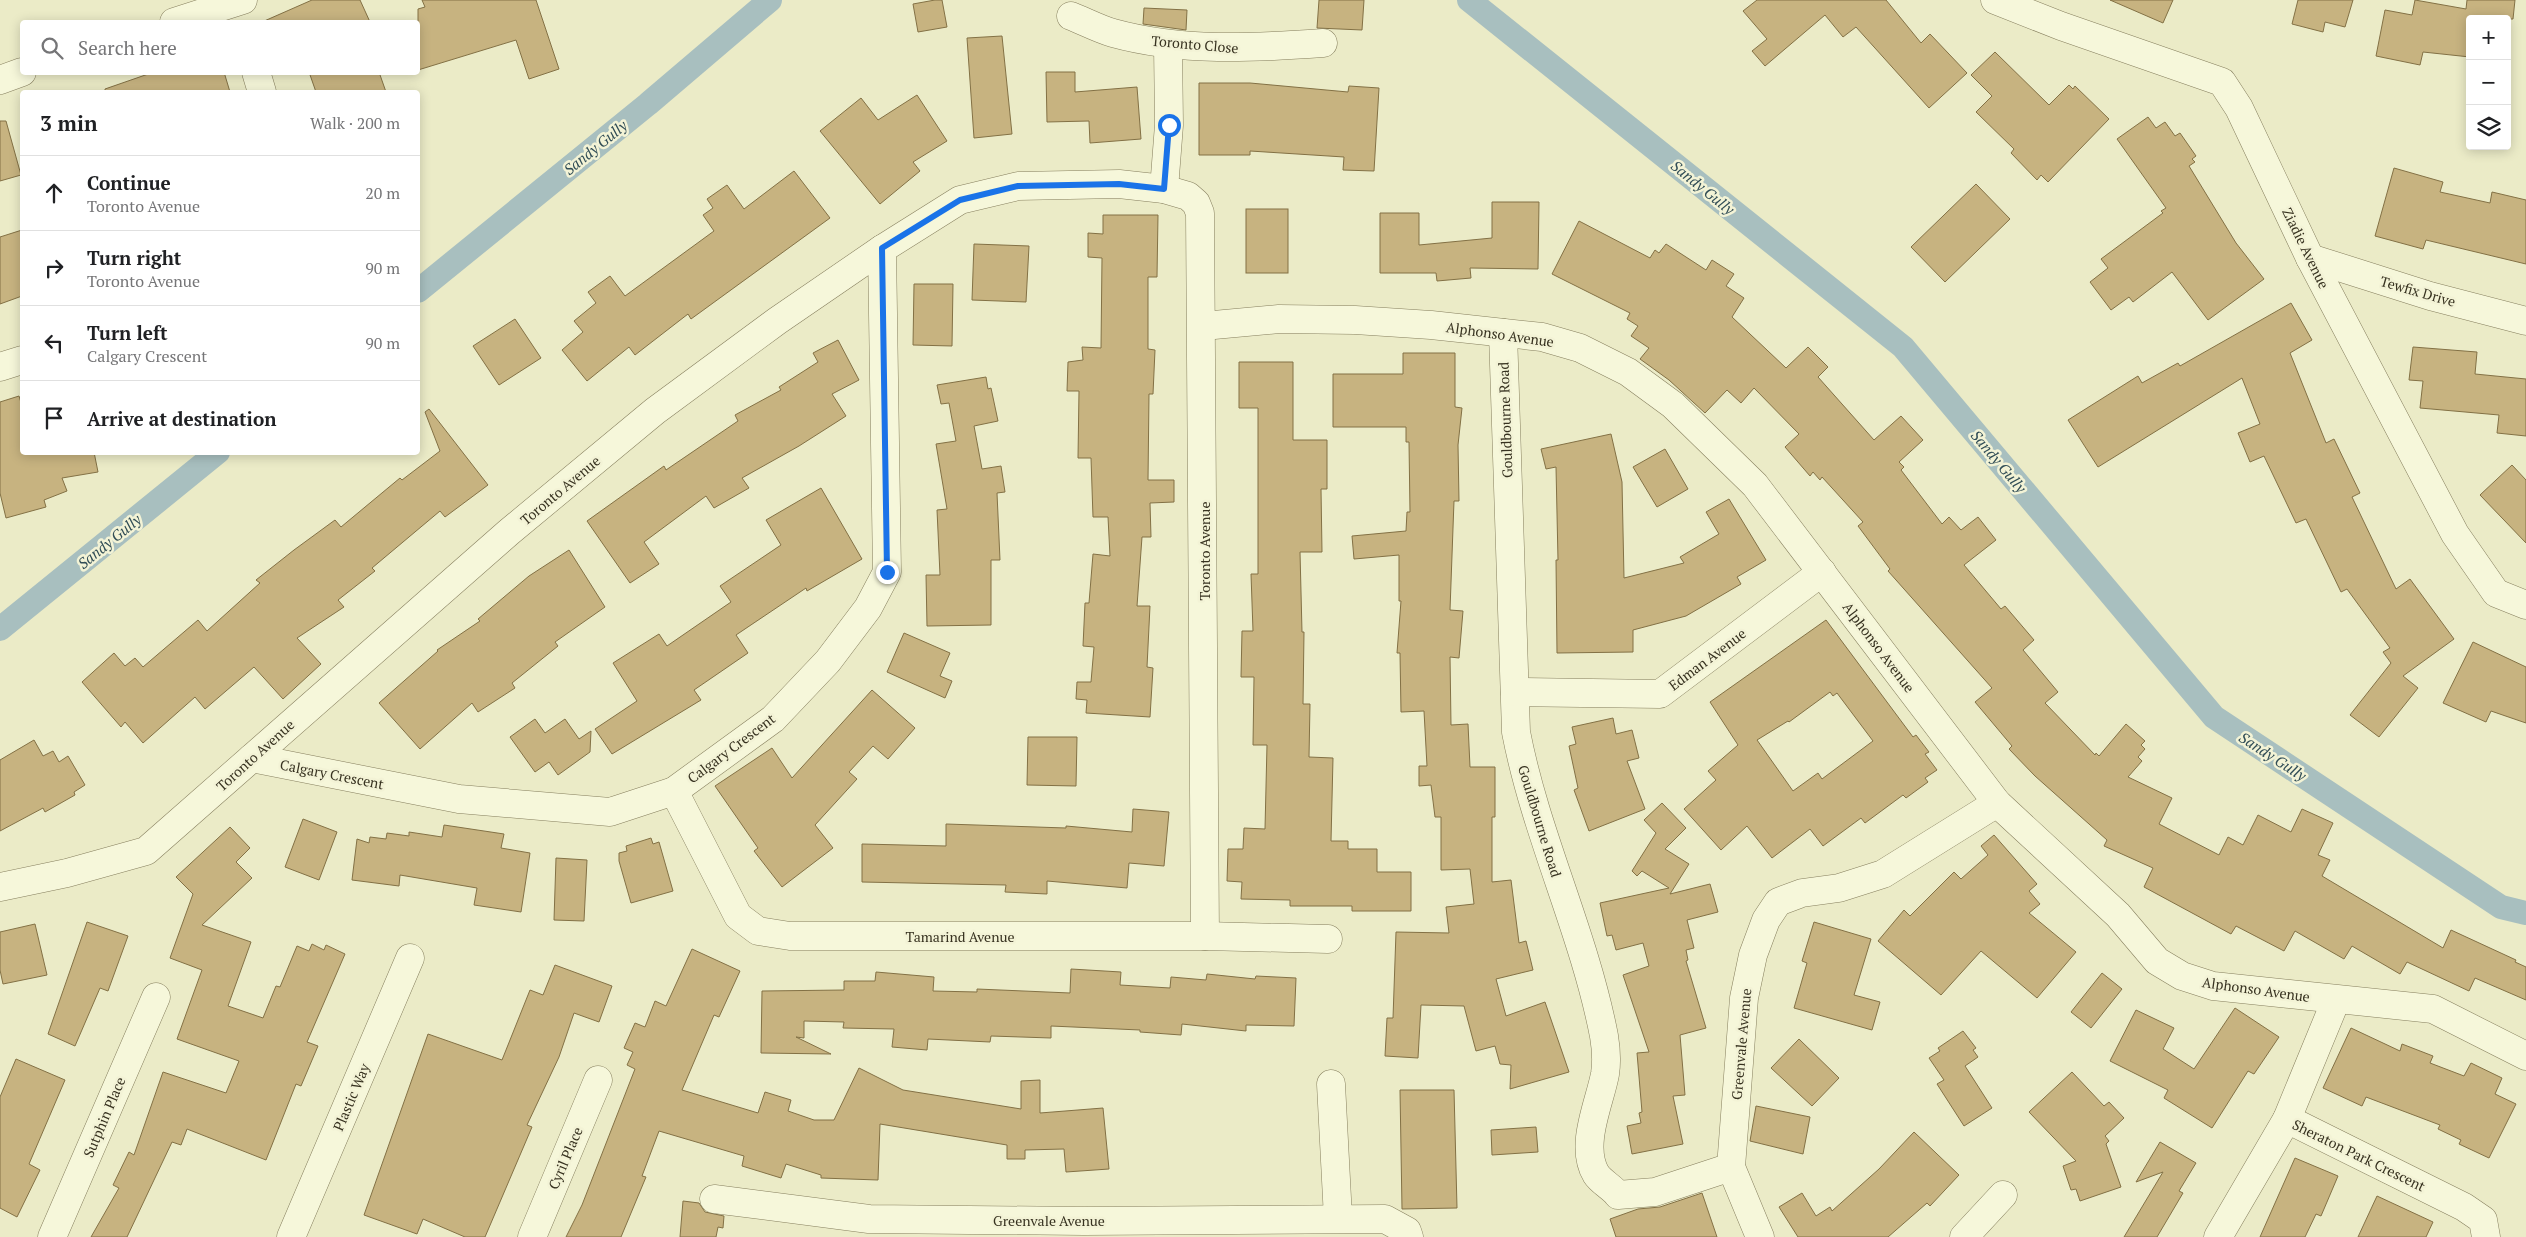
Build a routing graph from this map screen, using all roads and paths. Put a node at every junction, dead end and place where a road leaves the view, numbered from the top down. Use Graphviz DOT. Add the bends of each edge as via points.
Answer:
graph roads {
  1 [pos="1995,0"];
  2 [pos="239,6"];
  3 [pos="1071,16"];
  4 [pos="182,20"];
  5 [pos="1323,43"];
  6 [pos="1168,45"];
  7 [pos="20,73"];
  8 [pos="257,75"];
  9 [pos="0,80"];
  10 [pos="261,90"];
  11 [pos="1164,189"];
  12 [pos="882,248"];
  13 [pos="2310,258"];
  14 [pos="2526,320"];
  15 [pos="1203,326"];
  16 [pos="1502,333"];
  17 [pos="20,361"];
  18 [pos="0,367"];
  19 [pos="1822,572"];
  20 [pos="2526,605"];
  21 [pos="1515,692"];
  22 [pos="252,758"];
  23 [pos="674,791"];
  24 [pos="1997,802"];
  25 [pos="0,887"];
  26 [pos="1205,936"];
  27 [pos="1328,939"];
  28 [pos="410,958"];
  29 [pos="156,997"];
  30 [pos="2336,1000"];
  31 [pos="2526,1056"];
  32 [pos="598,1080"];
  33 [pos="1331,1084"];
  34 [pos="2287,1119"];
  35 [pos="1731,1167"];
  36 [pos="2003,1195"];
  37 [pos="714,1199"];
  38 [pos="1338,1218"];
  39 [pos="868,1228"];
  40 [pos="1084,1229"];
  41 [pos="52,1237"];
  42 [pos="292,1237"];
  43 [pos="532,1237"];
  44 [pos="1409,1237"];
  45 [pos="1760,1237"];
  46 [pos="1964,1237"];
  47 [pos="2218,1237"];
  48 [pos="2486,1237"];
  1 -- 13 [label="street, Ziadie Avenue" via="2222,82 2240,108"];
  2 -- 4 [label="street"];
  3 -- 6 [label="street, Toronto Close" via="1112,33"];
  5 -- 6 [label="street, Toronto Close" via="1249,49"];
  6 -- 11 [label="street" via="1169,125"];
  7 -- 9 [label="street"];
  8 -- 10 [label="street"];
  11 -- 12 [label="street, Toronto Avenue" via="1119,184 1018,186 960,200"];
  11 -- 15 [label="street, Toronto Avenue" via="1188,196 1200,213"];
  12 -- 22 [label="street, Toronto Avenue" via="656,411 509,532"];
  12 -- 23 [label="street, Calgary Crescent" via="887,572 868,608 828,661 773,719"];
  13 -- 14 [label="street, Tewfix Drive" via="2430,296"];
  13 -- 20 [label="street, Ziadie Avenue" via="2455,534 2496,593"];
  15 -- 16 [label="street, Alphonso Avenue" via="1278,319 1355,320"];
  15 -- 26 [label="street, Toronto Avenue"];
  16 -- 19 [label="street, Alphonso Avenue" via="1542,337 1580,348 1628,372 1658,394 1755,484"];
  16 -- 21 [label="street, Gouldbourne Road"];
  17 -- 18 [label="street"];
  19 -- 21 [label="street, Edman Avenue" via="1660,694"];
  19 -- 24 [label="street, Alphonso Avenue"];
  21 -- 35 [label="street, Gouldbourne Road" via="1516,732 1525,780 1581,949 1604,1036 1605,1075 1593,1113 1589,1148 1596,1174 1618,1194 1655,1192"];
  22 -- 23 [label="street, Calgary Crescent" via="459,799 555,809 610,812"];
  22 -- 25 [label="street, Toronto Avenue" via="146,851 67,874"];
  23 -- 26 [label="street, Tamarind Avenue" via="738,916 758,931 790,936"];
  24 -- 30 [label="street, Alphonso Avenue" via="2118,915 2157,961 2182,976 2213,986"];
  24 -- 35 [label="street, Greenvale Avenue" via="1883,874 1839,888 1802,892 1778,902 1766,920 1753,955 1744,998"];
  26 -- 27 [label="street, Tamarind Avenue"];
  28 -- 42 [label="street, Plastic Way"];
  29 -- 41 [label="street, Sutphin Place"];
  30 -- 31 [label="street, Alphonso Avenue" via="2433,1009"];
  30 -- 34 [label="street"];
  32 -- 43 [label="street, Cyril Place"];
  33 -- 38 [label="street"];
  34 -- 47 [label="street, Sheraton Park Crescent"];
  34 -- 48 [label="street, Sheraton Park Crescent" via="2464,1207 2483,1220"];
  35 -- 45 [label="street, Greenvale Avenue"];
  36 -- 46 [label="street"];
  37 -- 39 [label="street, Greenvale Avenue"];
  38 -- 40 [label="street, Greenvale Avenue"];
  38 -- 44 [label="street, Greenvale Avenue" via="1385,1219 1407,1231"];
  39 -- 40 [label="street, Greenvale Avenue"];
}
